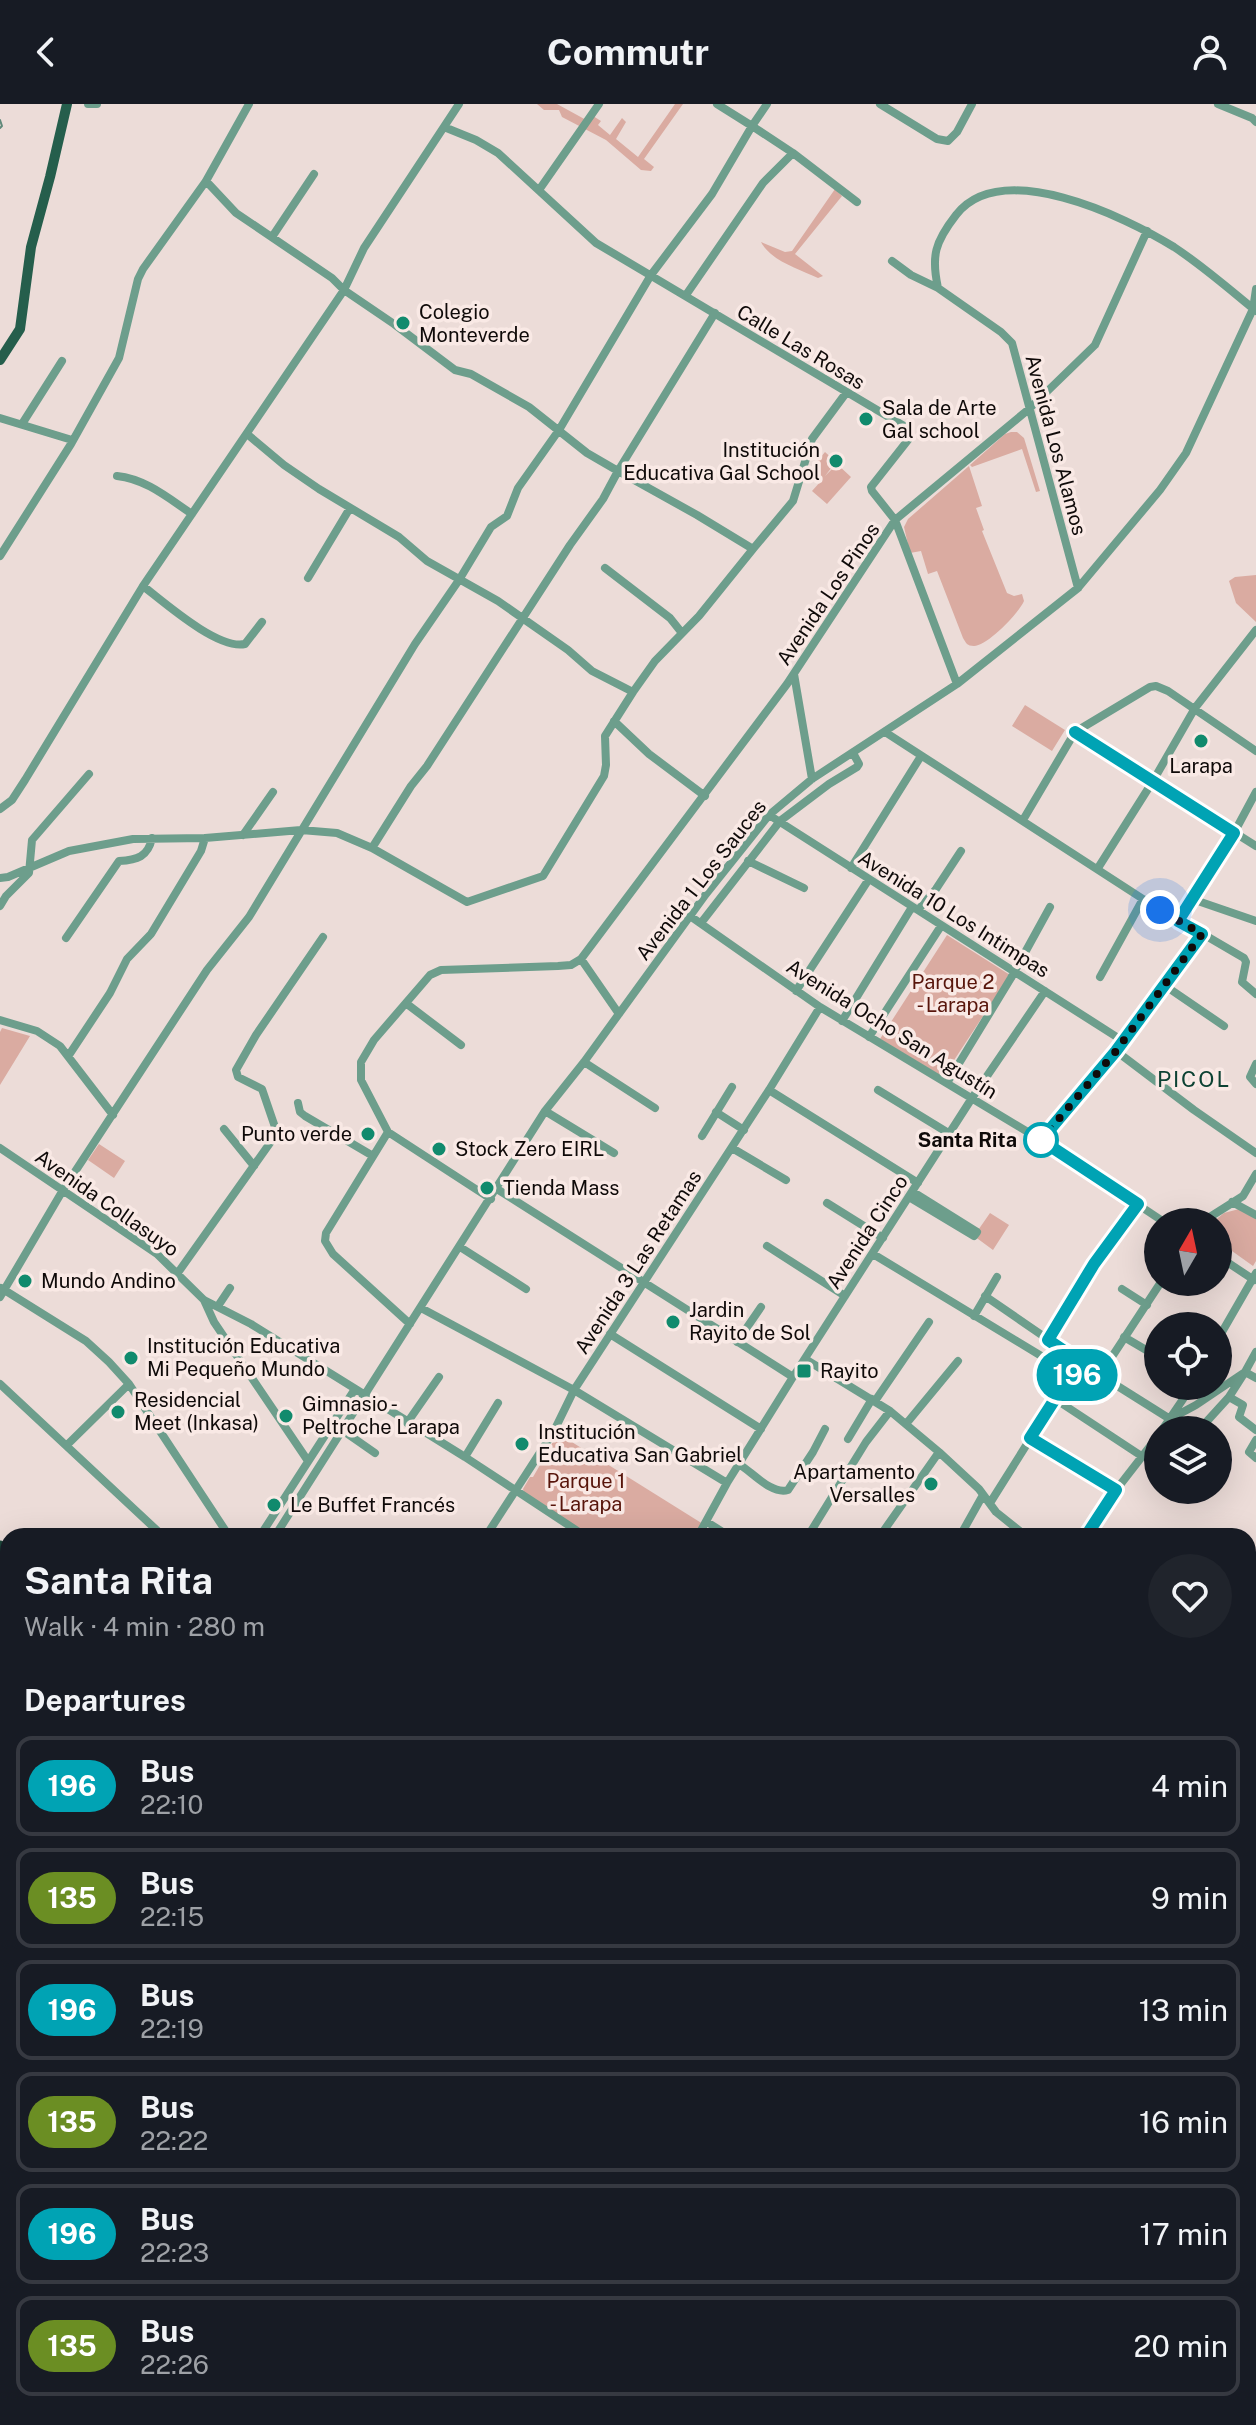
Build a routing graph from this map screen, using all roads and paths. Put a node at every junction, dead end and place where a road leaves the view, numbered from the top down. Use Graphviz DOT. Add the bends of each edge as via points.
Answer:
graph roads {
  1 [pos="67,104"];
  2 [pos="88,104"];
  3 [pos="97,104"];
  4 [pos="249,104"];
  5 [pos="459,104"];
  6 [pos="599,104"];
  7 [pos="717,104"];
  8 [pos="767,104"];
  9 [pos="880,104"];
  10 [pos="900,104"];
  11 [pos="972,104"];
  12 [pos="1218,104"];
  13 [pos="893,112"];
  14 [pos="1256,122"];
  15 [pos="752,126"];
  16 [pos="444,127"];
  17 [pos="793,153"];
  18 [pos="314,174"];
  19 [pos="206,181"];
  20 [pos="539,190"];
  21 [pos="857,202"];
  22 [pos="1147,231"];
  23 [pos="272,237"];
  24 [pos="892,261"];
  25 [pos="651,275"];
  26 [pos="938,288"];
  27 [pos="1256,289"];
  28 [pos="344,290"];
  29 [pos="686,295"];
  30 [pos="1255,310"];
  31 [pos="715,313"];
  32 [pos="0,360"];
  33 [pos="62,361"];
  34 [pos="846,393"];
  35 [pos="1029,409"];
  36 [pos="0,418"];
  37 [pos="22,424"];
  38 [pos="559,430"];
  39 [pos="247,434"];
  40 [pos="72,440"];
  41 [pos="618,471"];
  42 [pos="117,476"];
  43 [pos="350,508"];
  44 [pos="192,514"];
  45 [pos="895,520"];
  46 [pos="753,549"];
  47 [pos="0,556"];
  48 [pos="605,568"];
  49 [pos="308,578"];
  50 [pos="459,580"];
  51 [pos="143,586"];
  52 [pos="1078,588"];
  53 [pos="524,619"];
  54 [pos="262,622"];
  55 [pos="1256,630"];
  56 [pos="682,633"];
  57 [pos="794,674"];
  58 [pos="957,684"];
  59 [pos="633,692"];
  60 [pos="1195,708"];
  61 [pos="614,721"];
  62 [pos="885,732"];
  63 [pos="1075,732"];
  64 [pos="1254,745"];
  65 [pos="853,753"];
  66 [pos="921,756"];
  67 [pos="89,774"];
  68 [pos="812,779"];
  69 [pos="1153,781"];
  70 [pos="273,792"];
  71 [pos="1256,792"];
  72 [pos="705,796"];
  73 [pos="0,809"];
  74 [pos="769,815"];
  75 [pos="1023,820"];
  76 [pos="780,821"];
  77 [pos="301,830"];
  78 [pos="1234,833"];
  79 [pos="243,835"];
  80 [pos="152,838"];
  81 [pos="205,838"];
  82 [pos="1256,846"];
  83 [pos="372,848"];
  84 [pos="961,851"];
  85 [pos="748,861"];
  86 [pos="30,867"];
  87 [pos="851,868"];
  88 [pos="1098,868"];
  89 [pos="0,878"];
  90 [pos="869,879"];
  91 [pos="804,888"];
  92 [pos="1143,899"];
  93 [pos="1192,899"];
  94 [pos="0,906"];
  95 [pos="1050,907"];
  96 [pos="915,908"];
  97 [pos="690,916"];
  98 [pos="1178,921"];
  99 [pos="1256,921"];
  100 [pos="701,923"];
  101 [pos="941,926"];
  102 [pos="1202,934"];
  103 [pos="323,937"];
  104 [pos="66,938"];
  105 [pos="581,959"];
  106 [pos="1014,970"];
  107 [pos="1100,977"];
  108 [pos="1164,985"];
  109 [pos="796,991"];
  110 [pos="1045,991"];
  111 [pos="1256,994"];
  112 [pos="407,1004"];
  113 [pos="820,1007"];
  114 [pos="619,1014"];
  115 [pos="0,1020"];
  116 [pos="842,1021"];
  117 [pos="1224,1026"];
  118 [pos="869,1037"];
  119 [pos="1123,1041"];
  120 [pos="461,1045"];
  121 [pos="1116,1051"];
  122 [pos="69,1055"];
  123 [pos="584,1062"];
  124 [pos="1256,1064"];
  125 [pos="947,1083"];
  126 [pos="1256,1084"];
  127 [pos="732,1087"];
  128 [pos="769,1090"];
  129 [pos="878,1090"];
  130 [pos="972,1098"];
  131 [pos="298,1103"];
  132 [pos="655,1108"];
  133 [pos="545,1111"];
  134 [pos="716,1112"];
  135 [pos="113,1115"];
  136 [pos="224,1129"];
  137 [pos="744,1130"];
  138 [pos="388,1132"];
  139 [pos="950,1134"];
  140 [pos="702,1136"];
  141 [pos="1041,1140"];
  142 [pos="0,1148"];
  143 [pos="732,1148"];
  144 [pos="614,1153"];
  145 [pos="1256,1153"];
  146 [pos="373,1156"];
  147 [pos="254,1166"];
  148 [pos="1256,1174"];
  149 [pos="786,1180"];
  150 [pos="918,1183"];
  151 [pos="497,1189"];
  152 [pos="63,1190"];
  153 [pos="911,1194"];
  154 [pos="491,1199"];
  155 [pos="1232,1202"];
  156 [pos="827,1203"];
  157 [pos="1138,1204"];
  158 [pos="1144,1208"];
  159 [pos="1223,1208"];
  160 [pos="1256,1215"];
  161 [pos="883,1238"];
  162 [pos="767,1246"];
  163 [pos="460,1247"];
  164 [pos="873,1254"];
  165 [pos="1232,1264"];
  166 [pos="177,1274"];
  167 [pos="997,1277"];
  168 [pos="1255,1278"];
  169 [pos="644,1282"];
  170 [pos="230,1288"];
  171 [pos="526,1289"];
  172 [pos="1122,1289"];
  173 [pos="1,1292"];
  174 [pos="845,1296"];
  175 [pos="985,1296"];
  176 [pos="1152,1296"];
  177 [pos="204,1300"];
  178 [pos="1147,1305"];
  179 [pos="218,1306"];
  180 [pos="761,1307"];
  181 [pos="421,1308"];
  182 [pos="974,1316"];
  183 [pos="1232,1316"];
  184 [pos="929,1322"];
  185 [pos="410,1324"];
  186 [pos="610,1334"];
  187 [pos="1124,1337"];
  188 [pos="1048,1340"];
  189 [pos="737,1342"];
  190 [pos="1144,1349"];
  191 [pos="1256,1352"];
  192 [pos="805,1359"];
  193 [pos="958,1361"];
  194 [pos="1245,1372"];
  195 [pos="1071,1374"];
  196 [pos="1100,1375"];
  197 [pos="439,1377"];
  198 [pos="793,1377"];
  199 [pos="1256,1378"];
  200 [pos="0,1384"];
  201 [pos="129,1384"];
  202 [pos="355,1389"];
  203 [pos="574,1390"];
  204 [pos="1232,1392"];
  205 [pos="364,1395"];
  206 [pos="1055,1399"];
  207 [pos="1232,1399"];
  208 [pos="874,1400"];
  209 [pos="1226,1400"];
  210 [pos="498,1403"];
  211 [pos="1196,1405"];
  212 [pos="890,1411"];
  213 [pos="1165,1416"];
  214 [pos="1176,1416"];
  215 [pos="1209,1416"];
  216 [pos="1211,1416"];
  217 [pos="407,1423"];
  218 [pos="906,1424"];
  219 [pos="761,1429"];
  220 [pos="825,1429"];
  221 [pos="342,1430"];
  222 [pos="1256,1430"];
  223 [pos="1030,1438"];
  224 [pos="848,1439"];
  225 [pos="1256,1440"];
  226 [pos="67,1445"];
  227 [pos="939,1452"];
  228 [pos="375,1453"];
  229 [pos="465,1457"];
  230 [pos="1143,1457"];
  231 [pos="1256,1458"];
  232 [pos="308,1461"];
  233 [pos="739,1464"];
  234 [pos="727,1483"];
  235 [pos="517,1490"];
  236 [pos="1116,1490"];
  237 [pos="983,1495"];
  238 [pos="990,1503"];
  239 [pos="707,1522"];
  240 [pos="155,1528"];
  241 [pos="224,1528"];
  242 [pos="265,1528"];
  243 [pos="280,1528"];
  244 [pos="491,1528"];
  245 [pos="573,1528"];
  246 [pos="703,1528"];
  247 [pos="716,1528"];
  248 [pos="813,1528"];
  249 [pos="886,1528"];
  250 [pos="964,1528"];
  251 [pos="1016,1528"];
  252 [pos="1091,1528"];
  253 [pos="1256,2037"];
  254 [pos="1256,2043"];
  1 -- 32 [label="main road" via="31,247 20,329"];
  2 -- 3 [label="street"];
  4 -- 19 [label="street"];
  5 -- 16 [label="street"];
  6 -- 20 [label="street"];
  7 -- 15 [label="street"];
  8 -- 15 [label="street"];
  9 -- 13 [label="street"];
  10 -- 13 [label="street"];
  11 -- 13 [label="street" via="948,141"];
  12 -- 14 [label="street"];
  15 -- 17 [label="street"];
  15 -- 25 [label="street" via="712,194"];
  16 -- 20 [label="street, Calle Las Rosas" via="498,153"];
  16 -- 28 [label="street" via="364,248"];
  17 -- 21 [label="street"];
  17 -- 29 [label="street" via="763,183"];
  18 -- 23 [label="street"];
  19 -- 23 [label="street" via="236,213"];
  19 -- 40 [label="street" via="138,279 119,358"];
  20 -- 25 [label="street, Calle Las Rosas" via="596,243"];
  22 -- 26 [label="street" via="1075,201 997,190 965,204 942,235 933,266"];
  22 -- 30 [label="street"];
  22 -- 35 [label="street, Avenida Los Pinos" via="1095,345"];
  23 -- 28 [label="street"];
  24 -- 26 [label="street, Avenida Los Alamos"];
  25 -- 29 [label="street, Calle Las Rosas"];
  25 -- 38 [label="street"];
  26 -- 35 [label="street, Avenida Los Alamos" via="1012,343"];
  27 -- 30 [label="street, Avenida 1 Los Sauces"];
  28 -- 38 [label="street" via="455,370 529,407"];
  28 -- 39 [label="street"];
  29 -- 31 [label="street, Calle Las Rosas"];
  30 -- 52 [label="street, Avenida 1 Los Sauces" via="1174,472"];
  31 -- 34 [label="street, Calle Las Rosas"];
  31 -- 41 [label="street"];
  33 -- 37 [label="street"];
  34 -- 45 [label="street, Calle Las Rosas" via="908,432 908,440 871,487"];
  34 -- 46 [label="street" via="812,439 793,501"];
  35 -- 45 [label="street, Avenida Los Pinos"];
  35 -- 52 [label="street, Avenida Los Alamos"];
  36 -- 37 [label="street"];
  37 -- 40 [label="street"];
  38 -- 41 [label="street"];
  38 -- 50 [label="street" via="518,488 507,516 491,527"];
  39 -- 43 [label="street"];
  39 -- 44 [label="street"];
  40 -- 47 [label="street"];
  41 -- 46 [label="street"];
  41 -- 53 [label="street"];
  42 -- 44 [label="street" via="144,482"];
  43 -- 49 [label="street"];
  43 -- 50 [label="street"];
  44 -- 51 [label="street"];
  45 -- 57 [label="street, Avenida Los Pinos"];
  45 -- 58 [label="street, Calle Las Rosas"];
  46 -- 56 [label="street"];
  48 -- 56 [label="street"];
  50 -- 53 [label="street"];
  50 -- 77 [label="street"];
  51 -- 54 [label="street" via="230,644 245,644"];
  51 -- 73 [label="street" via="25,780"];
  52 -- 58 [label="street, Avenida 1 Los Sauces"];
  53 -- 59 [label="street" via="592,671"];
  53 -- 83 [label="street"];
  55 -- 60 [label="street"];
  56 -- 59 [label="street"];
  57 -- 68 [label="street"];
  57 -- 72 [label="street, Avenida Los Pinos"];
  58 -- 62 [label="street, Avenida 1 Los Sauces"];
  59 -- 61 [label="street"];
  60 -- 63 [label="street" via="1150,687"];
  60 -- 64 [label="street"];
  60 -- 69 [label="street"];
  61 -- 72 [label="street"];
  61 -- 83 [label="street" via="605,736 604,776 537,880 467,902"];
  62 -- 65 [label="street, Avenida 1 Los Sauces"];
  62 -- 66 [label="street"];
  63 -- 69 [label="street"];
  63 -- 75 [label="street"];
  65 -- 68 [label="street, Avenida 1 Los Sauces"];
  65 -- 76 [label="street" via="857,767"];
  66 -- 75 [label="street"];
  66 -- 87 [label="street"];
  67 -- 86 [label="street" via="32,840"];
  68 -- 74 [label="street, Avenida 1 Los Sauces"];
  69 -- 78 [label="street"];
  69 -- 88 [label="street"];
  70 -- 79 [label="street"];
  71 -- 78 [label="street"];
  72 -- 105 [label="street, Avenida Los Pinos"];
  74 -- 76 [label="street, Avenida 10 Los Intimpas"];
  74 -- 97 [label="street, Avenida 1 Los Sauces"];
  75 -- 88 [label="street"];
  76 -- 85 [label="street"];
  76 -- 87 [label="street, Avenida 10 Los Intimpas"];
  77 -- 79 [label="street"];
  77 -- 83 [label="street" via="337,833"];
  77 -- 135 [label="street" via="249,917 207,970"];
  78 -- 82 [label="street"];
  78 -- 93 [label="street"];
  79 -- 81 [label="street"];
  80 -- 81 [label="street"];
  80 -- 86 [label="street" via="69,851"];
  80 -- 104 [label="street" via="145,855 119,861"];
  81 -- 122 [label="street" via="151,934 127,959"];
  84 -- 96 [label="street" via="936,889"];
  85 -- 91 [label="street"];
  85 -- 100 [label="street"];
  86 -- 89 [label="street"];
  86 -- 94 [label="street"];
  87 -- 90 [label="street, Avenida 10 Los Intimpas"];
  88 -- 92 [label="street"];
  90 -- 96 [label="street, Avenida 10 Los Intimpas"];
  90 -- 109 [label="street"];
  92 -- 98 [label="street"];
  92 -- 107 [label="street"];
  93 -- 98 [label="street"];
  93 -- 99 [label="street"];
  95 -- 106 [label="street"];
  96 -- 101 [label="street, Avenida 10 Los Intimpas"];
  96 -- 116 [label="street"];
  97 -- 100 [label="street, Avenida Ocho San Agustín"];
  97 -- 114 [label="street, Avenida 1 Los Sauces"];
  98 -- 102 [label="street"];
  100 -- 109 [label="street, Avenida Ocho San Agustín"];
  101 -- 106 [label="street, Avenida 10 Los Intimpas"];
  101 -- 118 [label="street"];
  102 -- 108 [label="street"];
  102 -- 111 [label="street" via="1246,962 1242,982"];
  103 -- 147 [label="street" via="236,1070 238,1077 262,1089 275,1127"];
  105 -- 112 [label="street" via="571,965 441,970 430,975"];
  105 -- 114 [label="street"];
  106 -- 110 [label="street, Avenida 10 Los Intimpas"];
  106 -- 125 [label="street"];
  108 -- 117 [label="street"];
  108 -- 119 [label="street"];
  109 -- 113 [label="street, Avenida Ocho San Agustín"];
  110 -- 119 [label="street, Avenida 10 Los Intimpas"];
  110 -- 130 [label="street, Avenida Cinco"];
  112 -- 120 [label="street"];
  112 -- 138 [label="street" via="361,1062 361,1080"];
  113 -- 116 [label="street, Avenida Ocho San Agustín"];
  113 -- 128 [label="street, Avenida 3 Las Retamas"];
  114 -- 123 [label="street, Avenida 1 Los Sauces"];
  115 -- 122 [label="street" via="37,1031"];
  116 -- 118 [label="street, Avenida Ocho San Agustín"];
  118 -- 125 [label="street, Avenida Ocho San Agustín"];
  119 -- 121 [label="street"];
  121 -- 141 [label="street"];
  121 -- 145 [label="street"];
  122 -- 135 [label="street"];
  123 -- 132 [label="street"];
  123 -- 133 [label="street, Avenida 1 Los Sauces"];
  124 -- 126 [label="street" via="1250,1077"];
  125 -- 130 [label="street, Avenida Ocho San Agustín"];
  127 -- 134 [label="street"];
  128 -- 137 [label="street, Avenida 3 Las Retamas"];
  128 -- 150 [label="street"];
  129 -- 139 [label="street"];
  130 -- 139 [label="street, Avenida Cinco"];
  130 -- 141 [label="street, Avenida Ocho San Agustín"];
  131 -- 146 [label="street" via="305,1116"];
  133 -- 144 [label="street"];
  133 -- 151 [label="street, Avenida 1 Los Sauces"];
  134 -- 137 [label="street"];
  134 -- 140 [label="street"];
  135 -- 152 [label="street"];
  136 -- 147 [label="street"];
  137 -- 143 [label="street, Avenida 3 Las Retamas"];
  138 -- 146 [label="street"];
  138 -- 154 [label="street"];
  139 -- 150 [label="street, Avenida Cinco"];
  141 -- 157 [label="street, Avenida Ocho San Agustín"];
  142 -- 152 [label="street, Avenida Collasuyo"];
  143 -- 149 [label="street"];
  143 -- 169 [label="street, Avenida 3 Las Retamas"];
  146 -- 185 [label="street" via="325,1241"];
  147 -- 166 [label="street"];
  148 -- 155 [label="street" via="1243,1196"];
  150 -- 153 [label="street, Avenida Cinco"];
  151 -- 154 [label="street, Avenida 1 Los Sauces"];
  151 -- 169 [label="street"];
  152 -- 166 [label="street, Avenida Collasuyo" via="157,1254"];
  152 -- 173 [label="street"];
  153 -- 153 [label="street" via="977,1232 974,1236"];
  153 -- 161 [label="street, Avenida Cinco"];
  154 -- 163 [label="street, Avenida 1 Los Sauces"];
  155 -- 159 [label="street"];
  155 -- 160 [label="street"];
  156 -- 161 [label="street"];
  157 -- 158 [label="street, Avenida Ocho San Agustín"];
  157 -- 188 [label="street"];
  161 -- 164 [label="street, Avenida Cinco"];
  162 -- 174 [label="street"];
  163 -- 171 [label="street"];
  163 -- 181 [label="street, Avenida 1 Los Sauces"];
  164 -- 174 [label="street, Avenida Cinco"];
  164 -- 182 [label="street"];
  165 -- 168 [label="street"];
  166 -- 177 [label="street, Avenida Collasuyo"];
  167 -- 175 [label="street"];
  168 -- 183 [label="street"];
  169 -- 186 [label="street, Avenida 3 Las Retamas"];
  169 -- 189 [label="street"];
  170 -- 179 [label="street"];
  172 -- 178 [label="street"];
  173 -- 201 [label="street" via="86,1341"];
  174 -- 192 [label="street, Avenida Cinco"];
  175 -- 182 [label="street"];
  175 -- 188 [label="street"];
  176 -- 178 [label="street"];
  177 -- 179 [label="street, Avenida Collasuyo"];
  177 -- 232 [label="street"];
  178 -- 187 [label="street"];
  179 -- 202 [label="street, Avenida Collasuyo"];
  180 -- 189 [label="street"];
  181 -- 185 [label="street, Avenida 1 Los Sauces"];
  181 -- 203 [label="street"];
  182 -- 195 [label="street"];
  184 -- 208 [label="street"];
  185 -- 205 [label="street, Avenida 1 Los Sauces"];
  186 -- 203 [label="street, Avenida 3 Las Retamas"];
  186 -- 219 [label="street"];
  187 -- 190 [label="street"];
  187 -- 196 [label="street"];
  188 -- 196 [label="street"];
  189 -- 198 [label="street"];
  191 -- 194 [label="street"];
  192 -- 198 [label="street, Avenida Cinco"];
  192 -- 208 [label="street"];
  193 -- 218 [label="street"];
  194 -- 199 [label="street"];
  194 -- 204 [label="street"];
  194 -- 211 [label="street"];
  195 -- 196 [label="street"];
  195 -- 206 [label="street"];
  196 -- 213 [label="street"];
  197 -- 217 [label="street"];
  198 -- 219 [label="street, Avenida Cinco"];
  200 -- 226 [label="street"];
  201 -- 226 [label="street"];
  201 -- 241 [label="street"];
  202 -- 205 [label="street, Avenida Collasuyo"];
  202 -- 232 [label="street"];
  203 -- 234 [label="street"];
  203 -- 235 [label="street, Avenida 3 Las Retamas"];
  205 -- 217 [label="street"];
  205 -- 221 [label="street, Avenida 1 Los Sauces"];
  206 -- 223 [label="street"];
  206 -- 230 [label="street"];
  207 -- 222 [label="street" via="1243,1405 1239,1417"];
  208 -- 212 [label="street"];
  208 -- 224 [label="street"];
  209 -- 216 [label="street"];
  210 -- 229 [label="street"];
  211 -- 214 [label="street"];
  211 -- 215 [label="street"];
  212 -- 218 [label="street"];
  212 -- 248 [label="street"];
  217 -- 229 [label="street"];
  218 -- 227 [label="street"];
  219 -- 233 [label="street, Avenida Cinco"];
  220 -- 233 [label="street" via="785,1492"];
  221 -- 228 [label="street"];
  221 -- 243 [label="street, Avenida 1 Los Sauces"];
  223 -- 236 [label="street"];
  223 -- 238 [label="street"];
  225 -- 231 [label="street" via="1249,1452"];
  226 -- 240 [label="street"];
  227 -- 237 [label="street"];
  227 -- 249 [label="street"];
  229 -- 235 [label="street"];
  230 -- 236 [label="street"];
  232 -- 242 [label="street"];
  233 -- 234 [label="street, Avenida Cinco"];
  234 -- 239 [label="street, Avenida Cinco"];
  235 -- 244 [label="street, Avenida 3 Las Retamas"];
  235 -- 245 [label="street"];
  236 -- 252 [label="street"];
  237 -- 238 [label="street"];
  237 -- 250 [label="street"];
  238 -- 251 [label="street"];
  239 -- 246 [label="street, Avenida Cinco"];
  239 -- 247 [label="street"];
  253 -- 254 [label="street"];
}
